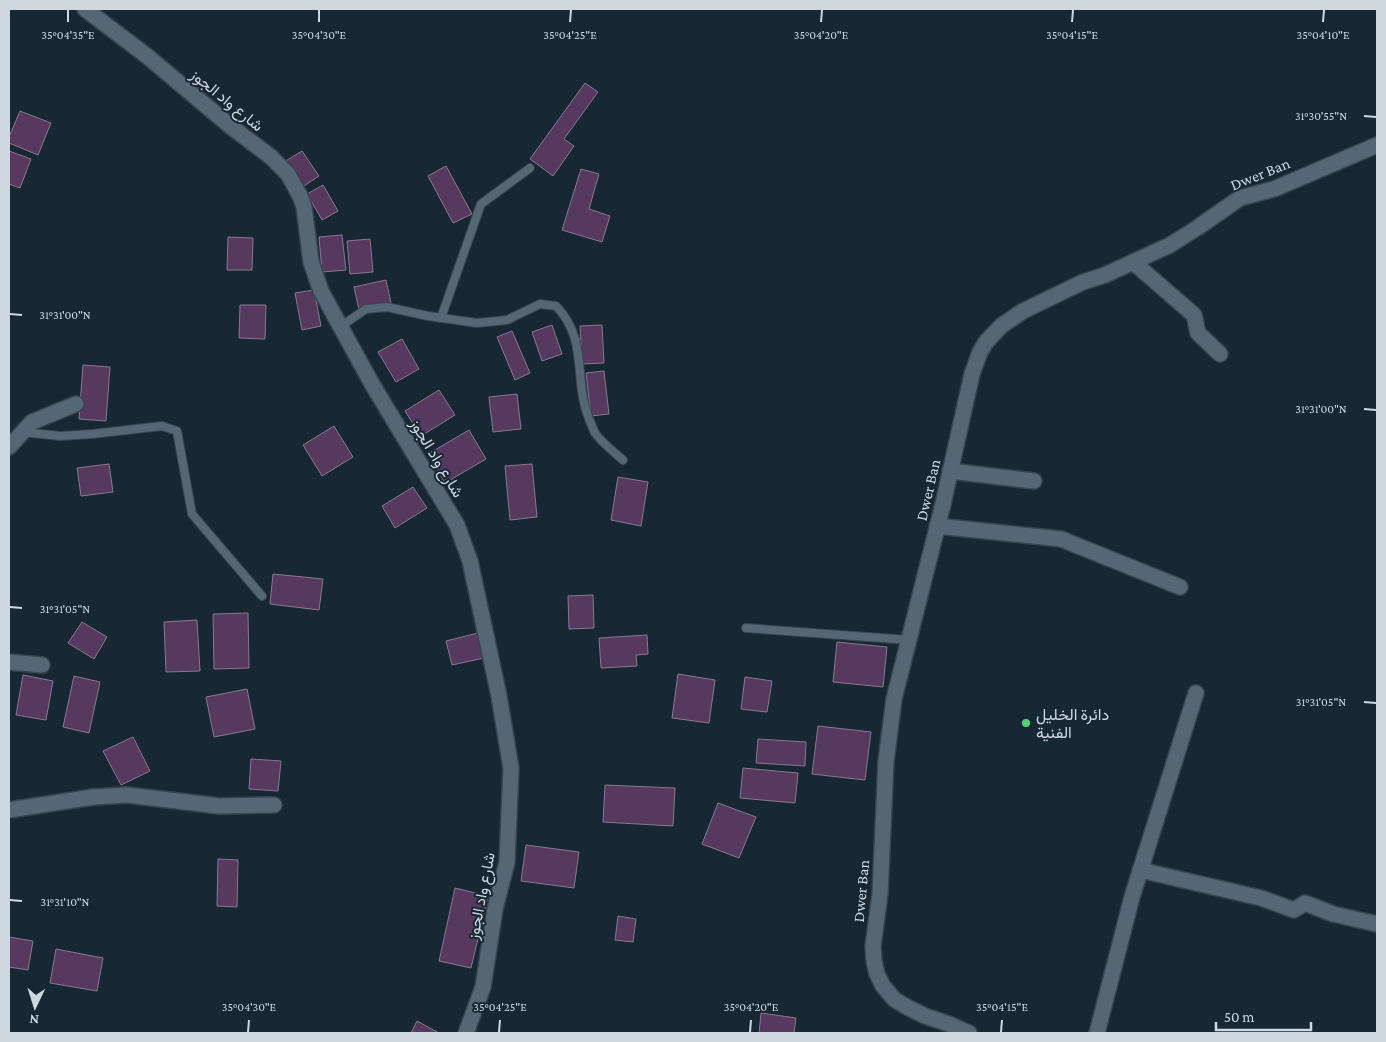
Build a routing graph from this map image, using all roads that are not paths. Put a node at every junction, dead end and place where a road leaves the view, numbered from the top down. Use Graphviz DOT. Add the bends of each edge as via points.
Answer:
graph roads {
  1 [pos="85,9"];
  2 [pos="1377,144"];
  3 [pos="530,168"];
  4 [pos="1133,262"];
  5 [pos="441,318"];
  6 [pos="340,327"];
  7 [pos="1220,354"];
  8 [pos="76,404"];
  9 [pos="22,432"];
  10 [pos="9,447"];
  11 [pos="623,460"];
  12 [pos="950,471"];
  13 [pos="1034,481"];
  14 [pos="938,526"];
  15 [pos="1180,587"];
  16 [pos="262,596"];
  17 [pos="746,628"];
  18 [pos="908,640"];
  19 [pos="9,662"];
  20 [pos="42,665"];
  21 [pos="1196,693"];
  22 [pos="274,805"];
  23 [pos="9,810"];
  24 [pos="1140,870"];
  25 [pos="1377,924"];
  26 [pos="466,1033"];
  27 [pos="969,1033"];
  28 [pos="1096,1033"];
  1 -- 6 [label="street, شارع واد الجوز" via="147,56 288,174 304,207 315,277"];
  2 -- 4 [label="street, Dwer Ban" via="1274,189 1240,198 1182,238"];
  3 -- 5 [label="lane" via="481,204"];
  4 -- 7 [label="street" via="1194,315 1198,333"];
  4 -- 12 [label="street, Dwer Ban" via="1023,311 994,332 975,365"];
  5 -- 6 [label="lane" via="387,307 366,310"];
  5 -- 11 [label="lane" via="492,322 507,320 540,304 556,306 573,330 582,391 595,433"];
  6 -- 26 [label="street, شارع واد الجوز" via="457,525 470,561 499,696 511,768 507,862 495,909 483,987"];
  8 -- 9 [label="street" via="32,422"];
  9 -- 10 [label="street"];
  9 -- 16 [label="lane" via="92,434 162,426 177,432 192,514"];
  12 -- 13 [label="street"];
  12 -- 14 [label="street, Dwer Ban"];
  14 -- 15 [label="street" via="1061,539"];
  14 -- 18 [label="street, Dwer Ban"];
  17 -- 18 [label="lane"];
  18 -- 27 [label="street, Dwer Ban" via="894,699 887,750 874,961 883,986 900,1004"];
  19 -- 20 [label="street"];
  21 -- 24 [label="street"];
  22 -- 23 [label="street" via="219,806 127,795"];
  24 -- 25 [label="street" via="1261,898 1294,910 1305,903 1333,914"];
  24 -- 28 [label="street"];
}
